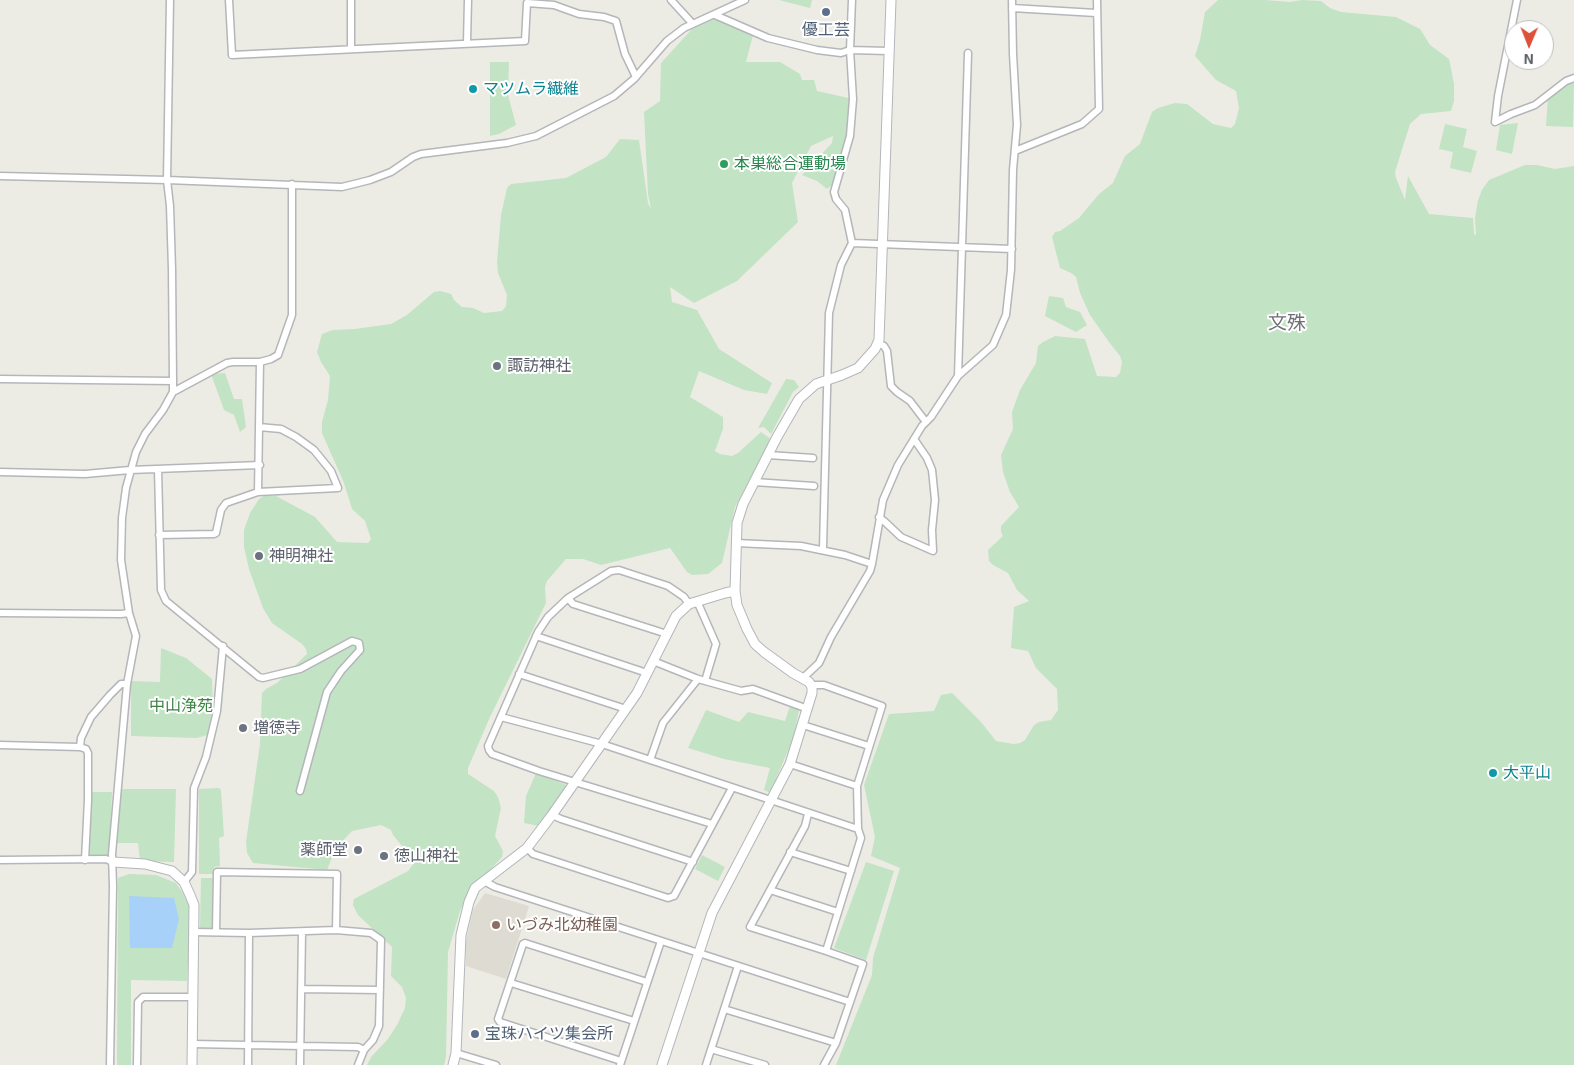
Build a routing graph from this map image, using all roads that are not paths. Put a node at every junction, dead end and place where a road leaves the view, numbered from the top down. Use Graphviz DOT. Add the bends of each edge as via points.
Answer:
graph roads {
  1 [pos="170,0"];
  2 [pos="229,0"];
  3 [pos="351,0"];
  4 [pos="468,0"];
  5 [pos="671,0"];
  6 [pos="745,0"];
  7 [pos="852,0"];
  8 [pos="890,0"];
  9 [pos="1012,0"];
  10 [pos="1097,0"];
  11 [pos="1518,0"];
  12 [pos="1012,8"];
  13 [pos="1096,13"];
  14 [pos="715,15"];
  15 [pos="692,23"];
  16 [pos="467,44"];
  17 [pos="350,49"];
  18 [pos="850,50"];
  19 [pos="888,51"];
  20 [pos="968,53"];
  21 [pos="636,76"];
  22 [pos="1574,78"];
  23 [pos="1015,151"];
  24 [pos="0,176"];
  25 [pos="167,180"];
  26 [pos="292,184"];
  27 [pos="852,243"];
  28 [pos="882,245"];
  29 [pos="961,246"];
  30 [pos="1012,249"];
  31 [pos="877,343"];
  32 [pos="260,362"];
  33 [pos="958,376"];
  34 [pos="0,379"];
  35 [pos="826,380"];
  36 [pos="173,381"];
  37 [pos="173,392"];
  38 [pos="926,422"];
  39 [pos="259,426"];
  40 [pos="914,439"];
  41 [pos="768,455"];
  42 [pos="813,458"];
  43 [pos="260,464"];
  44 [pos="158,469"];
  45 [pos="130,470"];
  46 [pos="0,472"];
  47 [pos="754,482"];
  48 [pos="814,486"];
  49 [pos="258,492"];
  50 [pos="879,518"];
  51 [pos="160,535"];
  52 [pos="736,543"];
  53 [pos="823,550"];
  54 [pos="872,564"];
  55 [pos="735,591"];
  56 [pos="568,598"];
  57 [pos="693,603"];
  58 [pos="129,612"];
  59 [pos="0,613"];
  60 [pos="667,634"];
  61 [pos="536,636"];
  62 [pos="223,646"];
  63 [pos="652,661"];
  64 [pos="647,673"];
  65 [pos="519,674"];
  66 [pos="802,679"];
  67 [pos="702,680"];
  68 [pos="127,684"];
  69 [pos="811,685"];
  70 [pos="626,709"];
  71 [pos="808,709"];
  72 [pos="501,717"];
  73 [pos="803,725"];
  74 [pos="602,744"];
  75 [pos="0,745"];
  76 [pos="869,746"];
  77 [pos="80,747"];
  78 [pos="650,760"];
  79 [pos="790,764"];
  80 [pos="576,782"];
  81 [pos="857,786"];
  82 [pos="732,788"];
  83 [pos="300,791"];
  84 [pos="772,800"];
  85 [pos="808,814"];
  86 [pos="552,815"];
  87 [pos="712,824"];
  88 [pos="858,829"];
  89 [pos="527,848"];
  90 [pos="790,852"];
  91 [pos="0,860"];
  92 [pos="85,860"];
  93 [pos="113,862"];
  94 [pos="693,862"];
  95 [pos="850,871"];
  96 [pos="484,881"];
  97 [pos="184,882"];
  98 [pos="770,890"];
  99 [pos="838,912"];
  100 [pos="336,930"];
  101 [pos="193,932"];
  102 [pos="216,932"];
  103 [pos="302,932"];
  104 [pos="249,933"];
  105 [pos="661,941"];
  106 [pos="826,951"];
  107 [pos="698,953"];
  108 [pos="738,966"];
  109 [pos="647,982"];
  110 [pos="510,983"];
  111 [pos="302,989"];
  112 [pos="380,990"];
  113 [pos="192,997"];
  114 [pos="850,1002"];
  115 [pos="724,1010"];
  116 [pos="634,1021"];
  117 [pos="836,1043"];
  118 [pos="192,1044"];
  119 [pos="248,1046"];
  120 [pos="301,1047"];
  121 [pos="711,1049"];
  122 [pos="364,1050"];
  123 [pos="456,1053"];
  124 [pos="620,1063"];
  125 [pos="110,1065"];
  126 [pos="137,1065"];
  127 [pos="192,1065"];
  128 [pos="248,1065"];
  129 [pos="300,1065"];
  130 [pos="358,1065"];
  131 [pos="453,1065"];
  132 [pos="496,1065"];
  133 [pos="662,1065"];
  134 [pos="706,1065"];
  135 [pos="765,1065"];
  136 [pos="824,1065"];
  1 -- 25 [label="street"];
  2 -- 17 [label="street" via="232,54"];
  3 -- 17 [label="street"];
  4 -- 16 [label="street"];
  5 -- 15 [label="street"];
  6 -- 14 [label="street"];
  7 -- 18 [label="street"];
  8 -- 19 [label="street"];
  9 -- 12 [label="street"];
  10 -- 13 [label="street"];
  11 -- 22 [label="street" via="1495,122 1536,105"];
  12 -- 13 [label="street"];
  12 -- 23 [label="street" via="1017,125"];
  13 -- 23 [label="street" via="1099,109 1082,124"];
  14 -- 15 [label="street"];
  14 -- 18 [label="street" via="768,38 841,53"];
  15 -- 21 [label="street" via="666,41"];
  16 -- 17 [label="street"];
  16 -- 21 [label="street" via="525,42 526,3 554,5 616,21 625,54"];
  18 -- 19 [label="street"];
  18 -- 27 [label="street" via="853,99 850,136 834,192 845,210"];
  19 -- 28 [label="street"];
  20 -- 29 [label="street"];
  21 -- 26 [label="street" via="614,96 536,136 421,154 391,172 342,187"];
  23 -- 30 [label="street"];
  24 -- 25 [label="street"];
  25 -- 26 [label="street"];
  25 -- 36 [label="street" via="172,260"];
  26 -- 32 [label="street" via="292,315 278,355"];
  27 -- 28 [label="street"];
  27 -- 35 [label="street" via="841,265 829,313"];
  28 -- 29 [label="street"];
  28 -- 31 [label="street"];
  29 -- 30 [label="street"];
  29 -- 33 [label="street"];
  30 -- 33 [label="street" via="1006,316 993,345"];
  31 -- 35 [label="street" via="858,368"];
  31 -- 38 [label="street" via="886,351 891,386 910,400"];
  32 -- 37 [label="street" via="227,363"];
  32 -- 39 [label="street"];
  33 -- 38 [label="street"];
  34 -- 36 [label="street"];
  35 -- 41 [label="street" via="816,384 800,399"];
  35 -- 53 [label="street"];
  36 -- 37 [label="street"];
  37 -- 45 [label="street" via="146,434"];
  38 -- 40 [label="street"];
  39 -- 43 [label="street"];
  39 -- 49 [label="street" via="280,429 314,450 331,471 338,488"];
  40 -- 50 [label="street" via="892,476"];
  40 -- 50 [label="street" via="932,470 933,551 901,537"];
  41 -- 42 [label="street"];
  41 -- 47 [label="street"];
  43 -- 44 [label="street"];
  43 -- 49 [label="street"];
  44 -- 45 [label="street"];
  44 -- 51 [label="street"];
  45 -- 46 [label="street" via="85,474"];
  45 -- 58 [label="street" via="122,518 121,560"];
  47 -- 48 [label="street"];
  47 -- 52 [label="street" via="737,523"];
  49 -- 51 [label="street" via="226,503 214,534"];
  50 -- 54 [label="street"];
  51 -- 62 [label="street" via="163,596"];
  52 -- 53 [label="street"];
  52 -- 55 [label="street"];
  53 -- 54 [label="street"];
  54 -- 66 [label="street" via="819,663"];
  55 -- 57 [label="street"];
  55 -- 66 [label="street" via="739,610 755,644"];
  56 -- 57 [label="street" via="611,571 619,570 668,586"];
  56 -- 60 [label="street" via="573,604"];
  56 -- 61 [label="street" via="548,617"];
  57 -- 60 [label="street" via="676,616"];
  57 -- 67 [label="street" via="716,644"];
  58 -- 59 [label="street"];
  58 -- 68 [label="street" via="136,636"];
  60 -- 63 [label="street"];
  61 -- 64 [label="street"];
  61 -- 65 [label="street"];
  62 -- 83 [label="street" via="259,677 268,678 300,669 352,641 359,643 360,650 327,692"];
  62 -- 97 [label="street" via="218,711 194,788 192,872"];
  63 -- 64 [label="street"];
  63 -- 67 [label="street"];
  64 -- 70 [label="street"];
  65 -- 70 [label="street"];
  65 -- 72 [label="street"];
  66 -- 69 [label="street"];
  67 -- 71 [label="street" via="741,692 753,689"];
  67 -- 78 [label="street" via="663,723"];
  68 -- 77 [label="street" via="121,684 91,718 82,732"];
  68 -- 93 [label="street"];
  69 -- 71 [label="street"];
  69 -- 76 [label="street" via="824,685 882,706"];
  70 -- 74 [label="street"];
  71 -- 73 [label="street"];
  72 -- 74 [label="street"];
  72 -- 80 [label="street" via="488,746 492,754"];
  73 -- 76 [label="street"];
  73 -- 79 [label="street"];
  74 -- 78 [label="street"];
  74 -- 80 [label="street"];
  75 -- 77 [label="street"];
  76 -- 81 [label="street"];
  77 -- 92 [label="street" via="88,753"];
  78 -- 82 [label="street"];
  79 -- 81 [label="street"];
  79 -- 84 [label="street"];
  80 -- 86 [label="street"];
  80 -- 87 [label="street"];
  81 -- 88 [label="street"];
  82 -- 84 [label="street"];
  82 -- 87 [label="street"];
  84 -- 85 [label="street"];
  84 -- 107 [label="street" via="712,913"];
  85 -- 88 [label="street"];
  85 -- 90 [label="street"];
  86 -- 89 [label="street"];
  86 -- 94 [label="street"];
  87 -- 94 [label="street"];
  88 -- 95 [label="street" via="861,838"];
  89 -- 94 [label="street" via="533,854 668,898 674,896"];
  89 -- 96 [label="street"];
  90 -- 95 [label="street"];
  90 -- 98 [label="street"];
  91 -- 92 [label="street"];
  92 -- 93 [label="street"];
  93 -- 97 [label="street" via="164,868"];
  93 -- 125 [label="street"];
  95 -- 99 [label="street"];
  96 -- 105 [label="street"];
  96 -- 123 [label="street" via="475,888 463,922"];
  97 -- 101 [label="street" via="194,905"];
  98 -- 99 [label="street"];
  98 -- 106 [label="street" via="750,927"];
  99 -- 106 [label="street"];
  100 -- 102 [label="street" via="337,874 217,872"];
  100 -- 103 [label="street"];
  100 -- 112 [label="street" via="371,933 380,940"];
  101 -- 102 [label="street"];
  101 -- 113 [label="street"];
  102 -- 104 [label="street"];
  103 -- 104 [label="street"];
  103 -- 111 [label="street"];
  104 -- 119 [label="street"];
  105 -- 107 [label="street"];
  105 -- 109 [label="street"];
  106 -- 114 [label="street" via="862,964"];
  107 -- 108 [label="street"];
  107 -- 133 [label="street"];
  108 -- 114 [label="street"];
  108 -- 115 [label="street"];
  109 -- 110 [label="street" via="525,943"];
  109 -- 116 [label="street"];
  110 -- 116 [label="street"];
  110 -- 124 [label="street" via="498,1019 500,1022"];
  111 -- 112 [label="street"];
  111 -- 120 [label="street"];
  112 -- 122 [label="street" via="380,1026"];
  113 -- 118 [label="street"];
  113 -- 126 [label="street" via="143,997 138,1002"];
  114 -- 117 [label="street"];
  115 -- 117 [label="street"];
  115 -- 121 [label="street"];
  116 -- 124 [label="street"];
  117 -- 136 [label="street"];
  118 -- 119 [label="street"];
  118 -- 127 [label="street"];
  119 -- 120 [label="street"];
  119 -- 128 [label="street"];
  120 -- 122 [label="street" via="358,1047"];
  120 -- 129 [label="street"];
  121 -- 134 [label="street"];
  121 -- 135 [label="street"];
  122 -- 130 [label="street"];
  123 -- 131 [label="street"];
  123 -- 132 [label="street"];
}
